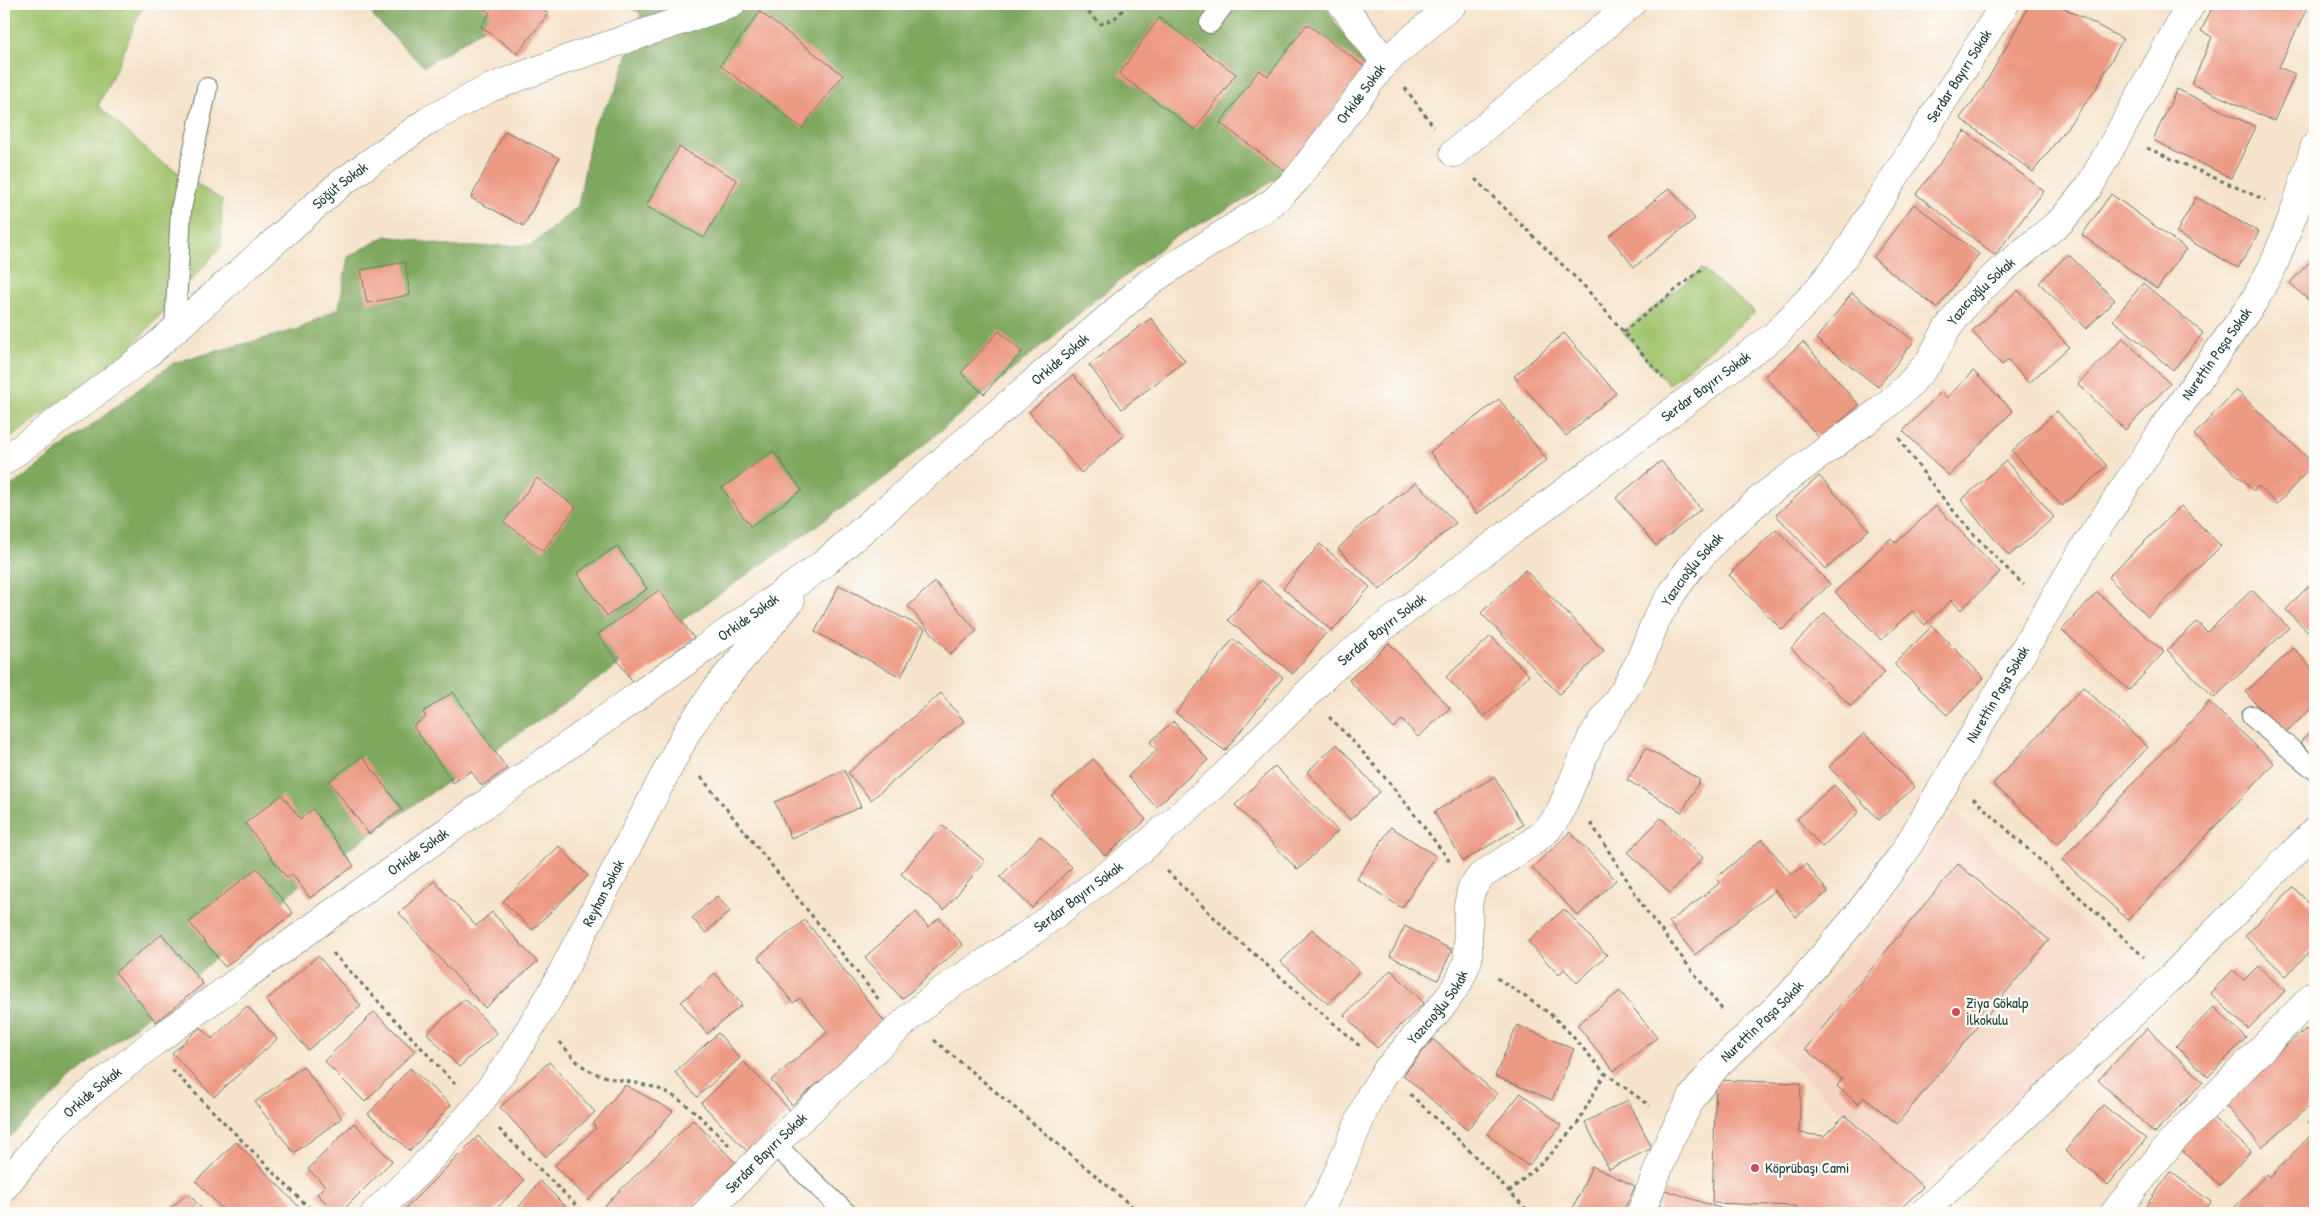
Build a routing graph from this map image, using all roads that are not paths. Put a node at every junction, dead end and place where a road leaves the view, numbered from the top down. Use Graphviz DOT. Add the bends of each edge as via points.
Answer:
graph roads {
  1 [pos="731,4"];
  2 [pos="1224,4"];
  3 [pos="1342,4"];
  4 [pos="1453,4"];
  5 [pos="1631,4"];
  6 [pos="2005,4"];
  7 [pos="2191,4"];
  8 [pos="1210,24"];
  9 [pos="1385,62"];
  10 [pos="207,88"];
  11 [pos="2315,146"];
  12 [pos="1454,153"];
  13 [pos="175,329"];
  14 [pos="4,461"];
  15 [pos="822,565"];
  16 [pos="2252,716"];
  17 [pos="2315,770"];
  18 [pos="2315,831"];
  19 [pos="2315,994"];
  20 [pos="774,1144"];
  21 [pos="4,1187"];
  22 [pos="375,1213"];
  23 [pos="706,1213"];
  24 [pos="846,1213"];
  25 [pos="1318,1213"];
  26 [pos="1641,1213"];
  27 [pos="1923,1213"];
  28 [pos="2114,1213"];
  1 -- 13 [label="street, Söğüt Sokak" via="490,88 430,120 340,184"];
  2 -- 8 [label="lane"];
  3 -- 9 [label="street"];
  4 -- 9 [label="street, Orkide Sokak"];
  5 -- 12 [label="street"];
  6 -- 20 [label="street, Serdar Bayırı Sokak" via="1843,258 1775,334 1374,634 1331,670 1224,776 1143,848 1033,931 940,992"];
  7 -- 25 [label="street, Yazıcıoğlu Sokak" via="2089,187 2062,220 1965,304 1929,362 1908,386 1881,410 1765,496 1723,532 1690,568 1657,618 1623,692 1592,737 1559,814 1531,844 1481,876 1471,890 1468,960 1459,982 1386,1071 1370,1096"];
  9 -- 15 [label="street, Orkide Sokak" via="1285,192 1258,213 1152,280"];
  10 -- 13 [label="lane" via="181,209"];
  11 -- 26 [label="street, Nurettin Paşa Sokak" via="2294,214 2274,264 2254,300 2118,496 1903,854 1857,916 1790,995 1718,1064 1693,1096 1677,1125"];
  13 -- 14 [label="street, Söğüt Sokak" via="146,355"];
  15 -- 21 [label="street, Orkide Sokak" via="153,1043 52,1128"];
  15 -- 22 [label="street, Reyhan Sokak" via="745,652 688,730 604,894 513,1056 477,1107 419,1171"];
  16 -- 17 [label="lane"];
  18 -- 27 [label="street" via="2168,980"];
  19 -- 28 [label="street" via="2173,1140"];
  20 -- 23 [label="street, Serdar Bayırı Sokak"];
  20 -- 24 [label="lane"];
}
